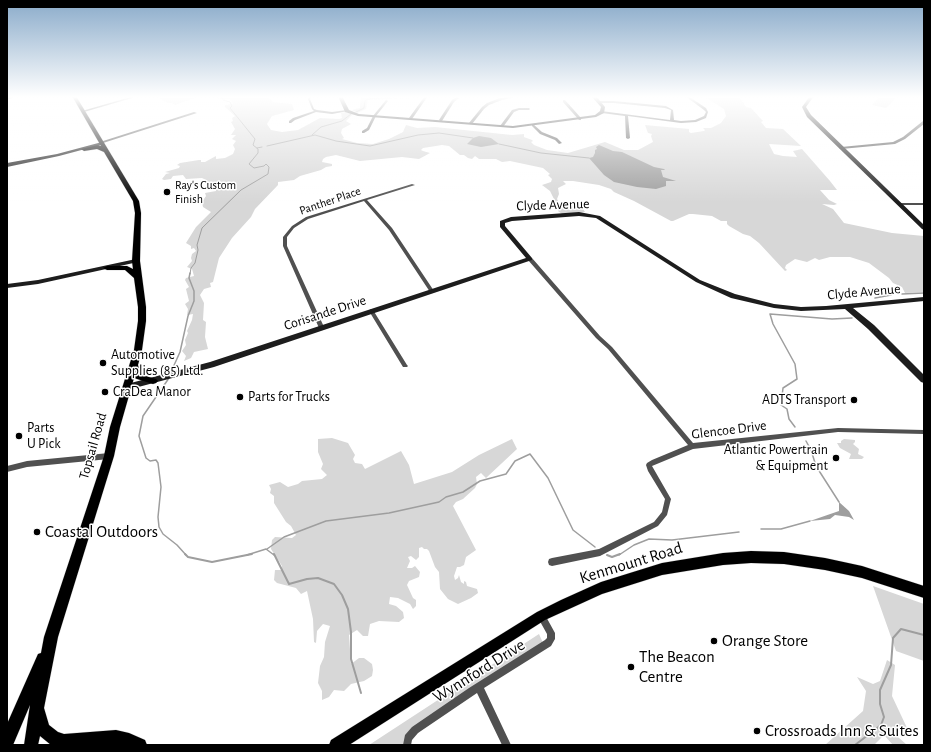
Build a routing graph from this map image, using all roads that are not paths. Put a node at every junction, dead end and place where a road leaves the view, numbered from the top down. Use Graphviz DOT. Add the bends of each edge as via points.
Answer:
graph roads {
  1 [pos="95,131"];
  2 [pos="142,131"];
  3 [pos="539,131"];
  4 [pos="627,131"];
  5 [pos="825,131"];
  6 [pos="913,131"];
  7 [pos="628,138"];
  8 [pos="102,143"];
  9 [pos="560,143"];
  10 [pos="841,148"];
  11 [pos="84,149"];
  12 [pos="106,151"];
  13 [pos="7,166"];
  14 [pos="413,185"];
  15 [pos="365,200"];
  16 [pos="900,204"];
  17 [pos="924,204"];
  18 [pos="924,228"];
  19 [pos="530,259"];
  20 [pos="136,262"];
  21 [pos="107,268"];
  22 [pos="138,278"];
  23 [pos="7,286"];
  24 [pos="432,291"];
  25 [pos="924,299"];
  26 [pos="878,304"];
  27 [pos="848,307"];
  28 [pos="372,311"];
  29 [pos="321,327"];
  30 [pos="871,327"];
  31 [pos="134,365"];
  32 [pos="405,366"];
  33 [pos="157,380"];
  34 [pos="924,380"];
  35 [pos="127,387"];
  36 [pos="924,432"];
  37 [pos="692,446"];
  38 [pos="109,456"];
  39 [pos="7,470"];
  40 [pos="552,562"];
  41 [pos="924,592"];
  42 [pos="542,616"];
  43 [pos="48,649"];
  44 [pos="479,688"];
  45 [pos="37,704"];
  46 [pos="87,740"];
  47 [pos="7,741"];
  48 [pos="31,745"];
  49 [pos="72,745"];
  50 [pos="105,745"];
  51 [pos="118,745"];
  52 [pos="140,745"];
  53 [pos="336,745"];
  54 [pos="406,745"];
  55 [pos="507,745"];
  1 -- 8 [label="main road, Topsail Road"];
  2 -- 8 [label="street"];
  3 -- 9 [label="street"];
  4 -- 7 [label="street"];
  5 -- 10 [label="street"];
  6 -- 10 [label="street" via="894,143"];
  8 -- 11 [label="street"];
  8 -- 12 [label="main road, Topsail Road"];
  10 -- 16 [label="street"];
  11 -- 12 [label="main road" via="98,147"];
  11 -- 13 [label="street"];
  12 -- 20 [label="main road, Topsail Road" via="137,206"];
  14 -- 15 [label="street, Panther Place"];
  15 -- 24 [label="street" via="391,229"];
  15 -- 29 [label="street, Panther Place" via="307,218 293,227 285,237 285,246"];
  16 -- 17 [label="street"];
  16 -- 18 [label="street"];
  19 -- 24 [label="street, Corisande Drive"];
  19 -- 27 [label="street, Clyde Avenue" via="502,226 503,221 587,214 606,221 687,275 727,294 779,307"];
  19 -- 37 [label="street, Clyde Avenue"];
  20 -- 21 [label="street"];
  20 -- 22 [label="main road, Topsail Road"];
  21 -- 22 [label="main road" via="129,268"];
  21 -- 23 [label="street"];
  22 -- 31 [label="main road, Topsail Road" via="142,321"];
  24 -- 28 [label="street, Corisande Drive"];
  25 -- 26 [label="street, Clyde Avenue"];
  26 -- 27 [label="street, Clyde Avenue"];
  26 -- 30 [label="street" via="864,312"];
  27 -- 30 [label="street"];
  28 -- 29 [label="street, Corisande Drive"];
  28 -- 32 [label="street"];
  29 -- 33 [label="street, Corisande Drive"];
  30 -- 34 [label="street"];
  31 -- 33 [label="main road" via="138,377"];
  31 -- 35 [label="main road, Topsail Road"];
  33 -- 35 [label="street, Corisande Drive"];
  35 -- 38 [label="main road, Topsail Road"];
  36 -- 37 [label="street, Glencoe Drive" via="838,430"];
  37 -- 40 [label="street, Glencoe Drive" via="649,465 668,500 665,513 656,524 600,552"];
  38 -- 39 [label="street" via="27,464"];
  38 -- 43 [label="main road, Topsail Road"];
  41 -- 42 [label="main road, Kenmount Road" via="830,565 772,558 723,558 662,569 620,581 582,595"];
  42 -- 44 [label="street, Wynnford Drive" via="551,633 548,643"];
  42 -- 53 [label="main road, Kenmount Road"];
  43 -- 45 [label="main road, Topsail Road"];
  43 -- 47 [label="main road"];
  44 -- 54 [label="street, Wynnford Drive" via="415,730"];
  44 -- 55 [label="street"];
  45 -- 46 [label="main road" via="40,725 49,737 64,741"];
  45 -- 48 [label="main road, Topsail Road"];
  46 -- 49 [label="main road"];
  46 -- 52 [label="main road" via="116,737"];
  50 -- 51 [label="main road"];
}
